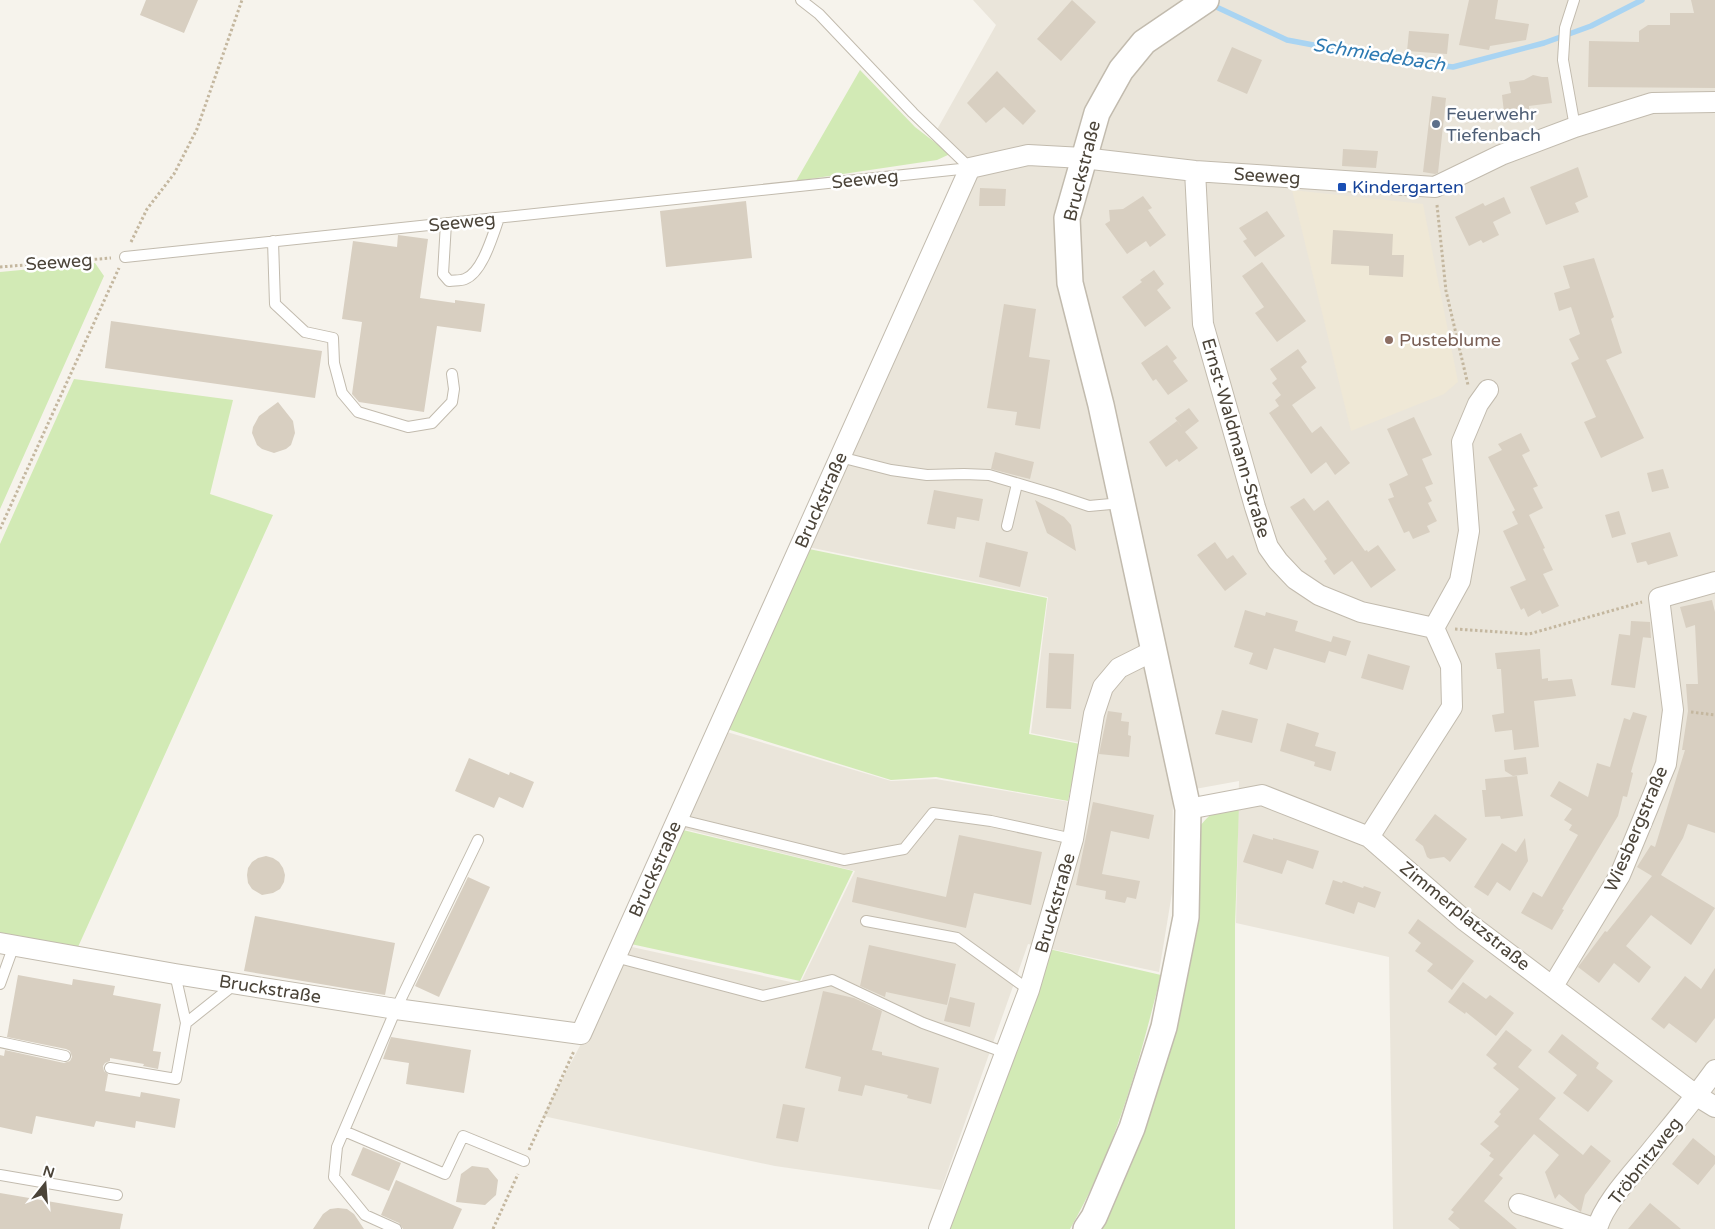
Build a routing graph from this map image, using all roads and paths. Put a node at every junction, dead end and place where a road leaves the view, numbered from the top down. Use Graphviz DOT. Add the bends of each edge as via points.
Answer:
graph roads {
  1 [pos="242,0"];
  2 [pos="801,0"];
  3 [pos="1206,0"];
  4 [pos="1574,0"];
  5 [pos="1715,102"];
  6 [pos="1575,127"];
  7 [pos="1084,158"];
  8 [pos="970,168"];
  9 [pos="1195,171"];
  10 [pos="1435,187"];
  11 [pos="499,218"];
  12 [pos="446,223"];
  13 [pos="273,241"];
  14 [pos="124,257"];
  15 [pos="0,266"];
  16 [pos="452,374"];
  17 [pos="1483,397"];
  18 [pos="840,456"];
  19 [pos="1017,484"];
  20 [pos="1122,503"];
  21 [pos="1007,526"];
  22 [pos="0,529"];
  23 [pos="1715,582"];
  24 [pos="1659,598"];
  25 [pos="1434,628"];
  26 [pos="1155,650"];
  27 [pos="1188,808"];
  28 [pos="677,820"];
  29 [pos="1369,837"];
  30 [pos="1073,839"];
  31 [pos="478,840"];
  32 [pos="866,920"];
  33 [pos="7,944"];
  34 [pos="615,957"];
  35 [pos="176,974"];
  36 [pos="0,984"];
  37 [pos="235,984"];
  38 [pos="1553,986"];
  39 [pos="1029,990"];
  40 [pos="396,1010"];
  41 [pos="186,1023"];
  42 [pos="581,1034"];
  43 [pos="0,1042"];
  44 [pos="1006,1052"];
  45 [pos="66,1056"];
  46 [pos="110,1068"];
  47 [pos="1715,1070"];
  48 [pos="1696,1096"];
  49 [pos="1715,1107"];
  50 [pos="344,1131"];
  51 [pos="524,1161"];
  52 [pos="0,1175"];
  53 [pos="117,1196"];
  54 [pos="1519,1204"];
  55 [pos="396,1229"];
  56 [pos="493,1229"];
  57 [pos="939,1229"];
  58 [pos="1086,1229"];
  59 [pos="1597,1229"];
  1 -- 14 [label="path" via="197,128 174,174 147,209"];
  2 -- 8 [label="lane"];
  3 -- 7 [label="street, Bruckstraße" via="1144,42 1121,70 1097,113"];
  4 -- 6 [label="lane" via="1565,28 1563,60"];
  5 -- 6 [label="street" via="1652,103"];
  6 -- 10 [label="street" via="1502,154"];
  7 -- 8 [label="street, Seeweg" via="1028,155"];
  7 -- 9 [label="street, Seeweg"];
  7 -- 20 [label="street, Bruckstraße" via="1067,218 1070,284"];
  8 -- 11 [label="lane, Seeweg"];
  8 -- 18 [label="street, Bruckstraße"];
  9 -- 10 [label="street, Seeweg"];
  9 -- 25 [label="street, Ernst-Waldmann-Straße" via="1203,324 1268,547 1295,579 1319,595 1361,612"];
  10 -- 17 [label="path" via="1446,291 1466,382"];
  11 -- 12 [label="lane, Seeweg"];
  11 -- 12 [label="lane" via="479,266 466,279 449,281 443,274"];
  12 -- 13 [label="lane, Seeweg"];
  13 -- 14 [label="lane, Seeweg"];
  13 -- 16 [label="lane" via="275,304 305,332 333,338 334,363 342,393 358,412 408,427 432,422 452,402"];
  14 -- 15 [label="path, Seeweg"];
  14 -- 22 [label="path"];
  17 -- 25 [label="street" via="1462,442 1469,531 1460,581"];
  18 -- 19 [label="lane" via="927,476 989,475"];
  18 -- 28 [label="street, Bruckstraße"];
  19 -- 20 [label="lane" via="1089,506"];
  19 -- 21 [label="lane"];
  20 -- 26 [label="street, Bruckstraße"];
  23 -- 24 [label="street"];
  24 -- 25 [label="path" via="1529,634"];
  24 -- 38 [label="street, Wiesbergstraße" via="1673,710 1666,764 1620,875"];
  25 -- 29 [label="street" via="1452,666 1452,707"];
  26 -- 27 [label="street, Bruckstraße"];
  26 -- 30 [label="street, Bruckstraße" via="1119,668 1103,687 1094,714"];
  27 -- 29 [label="street, Zimmerplatzstraße" via="1262,795"];
  27 -- 58 [label="street, Bruckstraße" via="1186,917 1164,1027 1132,1128"];
  28 -- 30 [label="lane" via="844,860 904,849 933,813 991,821"];
  28 -- 34 [label="street, Bruckstraße"];
  29 -- 38 [label="street, Zimmerplatzstraße" via="1464,920"];
  30 -- 39 [label="street, Bruckstraße"];
  31 -- 40 [label="lane"];
  32 -- 39 [label="lane" via="957,938"];
  33 -- 35 [label="street, Bruckstraße"];
  33 -- 36 [label="lane"];
  34 -- 42 [label="street, Bruckstraße"];
  34 -- 44 [label="lane" via="763,996 832,980 923,1022"];
  35 -- 37 [label="street, Bruckstraße"];
  35 -- 41 [label="lane"];
  37 -- 40 [label="street, Bruckstraße"];
  37 -- 41 [label="lane"];
  38 -- 48 [label="street, Zimmerplatzstraße"];
  39 -- 44 [label="street, Bruckstraße"];
  40 -- 42 [label="street, Bruckstraße"];
  40 -- 50 [label="lane"];
  41 -- 46 [label="lane" via="176,1079"];
  42 -- 51 [label="path"];
  43 -- 45 [label="lane"];
  44 -- 57 [label="street, Bruckstraße"];
  47 -- 48 [label="street, Tröbnitzweg"];
  48 -- 49 [label="street, Zimmerplatzstraße"];
  48 -- 59 [label="street, Tröbnitzweg" via="1622,1186"];
  50 -- 51 [label="lane" via="445,1174 463,1136"];
  50 -- 55 [label="lane" via="336,1147 334,1177 365,1215"];
  51 -- 56 [label="path"];
  52 -- 53 [label="lane"];
  54 -- 59 [label="street, Tröbnitzweg"];
}
